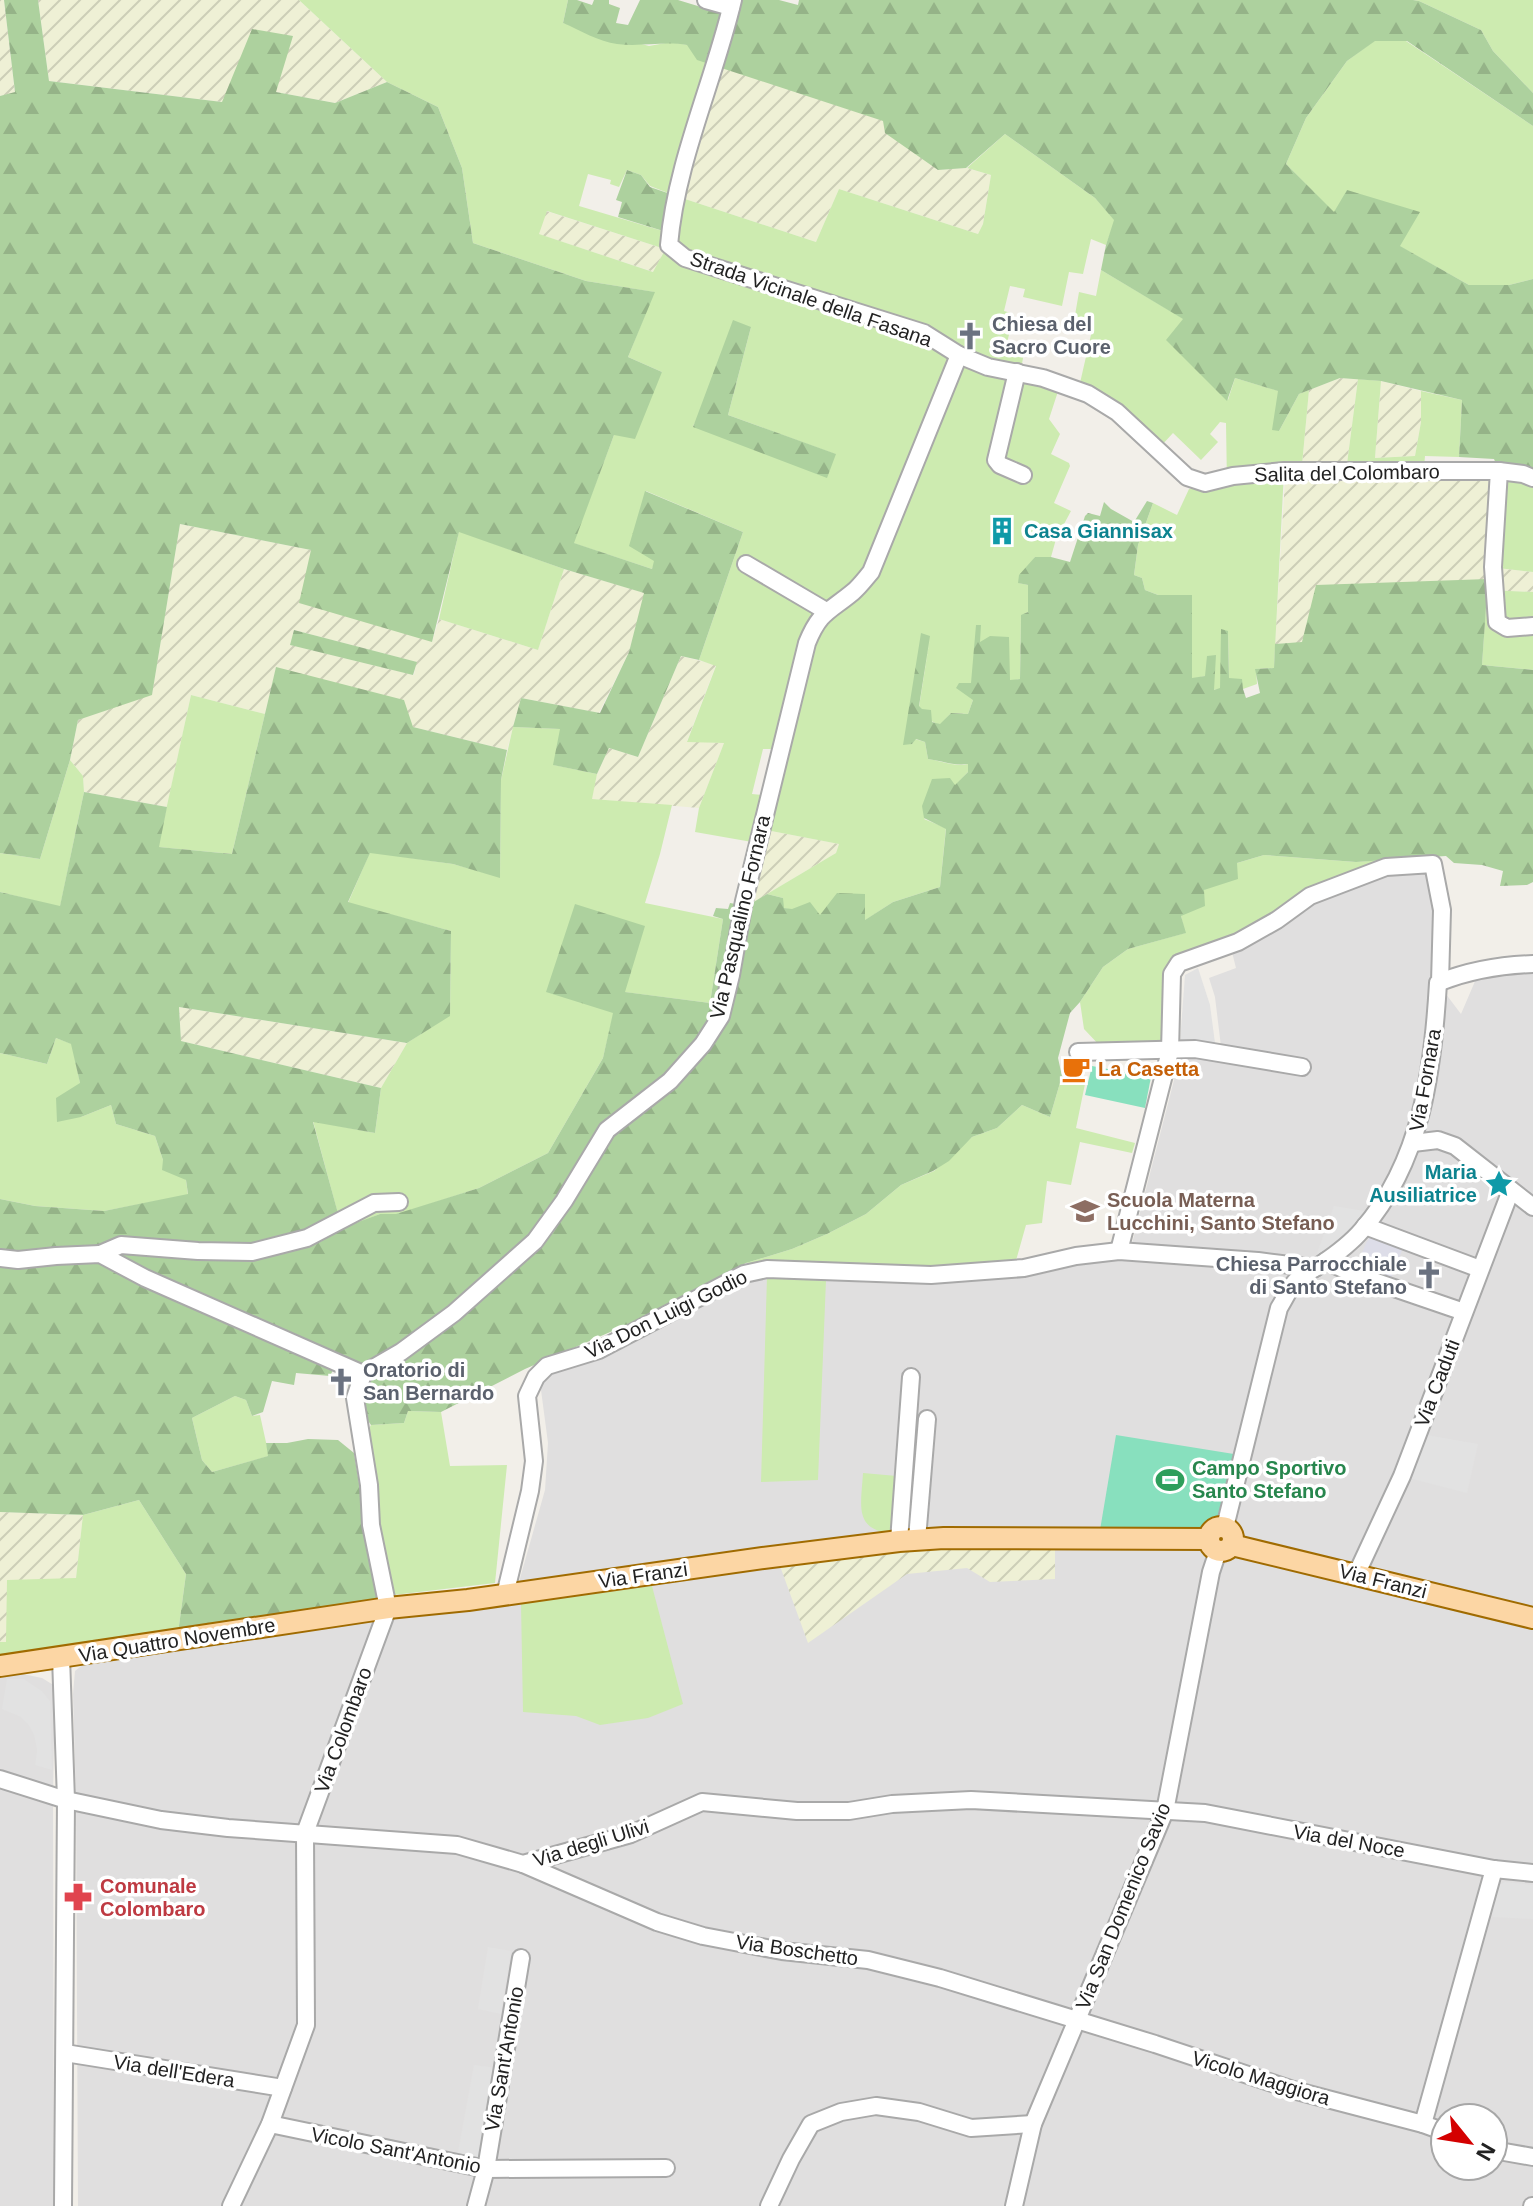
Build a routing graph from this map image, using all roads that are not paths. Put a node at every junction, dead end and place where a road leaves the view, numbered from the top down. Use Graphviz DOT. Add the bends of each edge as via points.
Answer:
graph roads {
  1 [pos="706,0"];
  2 [pos="732,4"];
  3 [pos="959,355"];
  4 [pos="1017,372"];
  5 [pos="1499,471"];
  6 [pos="1023,475"];
  7 [pos="1533,478"];
  8 [pos="746,564"];
  9 [pos="826,611"];
  10 [pos="1533,626"];
  11 [pos="1533,964"];
  12 [pos="1440,982"];
  13 [pos="1170,1051"];
  14 [pos="1078,1052"];
  15 [pos="1302,1067"];
  16 [pos="1413,1143"];
  17 [pos="1511,1190"];
  18 [pos="399,1202"];
  19 [pos="1533,1207"];
  20 [pos="1365,1226"];
  21 [pos="1119,1251"];
  22 [pos="100,1254"];
  23 [pos="0,1258"];
  24 [pos="1320,1264"];
  25 [pos="1480,1269"];
  26 [pos="1464,1312"];
  27 [pos="363,1374"];
  28 [pos="911,1377"];
  29 [pos="927,1419"];
  30 [pos="908,1540"];
  31 [pos="1221,1540"];
  32 [pos="1356,1575"];
  33 [pos="505,1595"];
  34 [pos="388,1608"];
  35 [pos="1533,1618"];
  36 [pos="61,1657"];
  37 [pos="0,1666"];
  38 [pos="0,1779"];
  39 [pos="66,1800"];
  40 [pos="1165,1811"];
  41 [pos="305,1833"];
  42 [pos="523,1864"];
  43 [pos="1494,1869"];
  44 [pos="1533,1873"];
  45 [pos="521,1958"];
  46 [pos="1078,2020"];
  47 [pos="65,2053"];
  48 [pos="283,2088"];
  49 [pos="270,2124"];
  50 [pos="1033,2124"];
  51 [pos="1423,2124"];
  52 [pos="1429,2126"];
  53 [pos="1509,2153"];
  54 [pos="1533,2157"];
  55 [pos="666,2168"];
  56 [pos="486,2169"];
  57 [pos="63,2206"];
  58 [pos="231,2206"];
  59 [pos="476,2206"];
  60 [pos="769,2206"];
  61 [pos="1014,2206"];
  1 -- 2 [label="street, Strada Vicinale della Fasana"];
  2 -- 3 [label="street, Strada Vicinale della Fasana" via="685,164 669,245 685,258 924,333"];
  3 -- 4 [label="street, Salita del Colombaro"];
  3 -- 9 [label="street, Via Pasqualino Fornara" via="871,572"];
  4 -- 5 [label="street, Salita del Colombaro" via="1088,394 1117,412 1187,477 1205,483 1284,471"];
  4 -- 6 [label="street" via="996,460"];
  5 -- 7 [label="street, Salita del Colombaro"];
  5 -- 10 [label="street" via="1493,567 1497,622 1507,628"];
  8 -- 9 [label="street"];
  9 -- 27 [label="street, Via Pasqualino Fornara" via="811,633 798,674 721,1016 670,1081 607,1130 535,1241 454,1313"];
  11 -- 12 [label="street" via="1468,971"];
  12 -- 13 [label="street, Via Fornara" via="1442,910 1433,864 1386,867 1310,896 1238,942 1179,963 1172,974"];
  12 -- 16 [label="street, Via Fornara" via="1433,1056"];
  13 -- 14 [label="street"];
  13 -- 15 [label="street" via="1195,1046"];
  13 -- 21 [label="street"];
  16 -- 17 [label="street" via="1438,1140 1455,1146"];
  16 -- 20 [label="street, Via Fornara"];
  17 -- 19 [label="street"];
  17 -- 25 [label="street, Via Caduti"];
  18 -- 22 [label="street" via="374,1203 307,1238 252,1252 121,1245"];
  20 -- 24 [label="street, Via Fornara"];
  20 -- 25 [label="street"];
  21 -- 24 [label="street, Via Don Luigi Godio"];
  21 -- 33 [label="street, Via Don Luigi Godio" via="1024,1268 931,1275 767,1269 744,1274 599,1350 547,1366 527,1396 534,1461"];
  22 -- 23 [label="street"];
  22 -- 27 [label="street"];
  24 -- 26 [label="street, Via Don Luigi Godio"];
  24 -- 31 [label="street, Via Fornara" via="1296,1281 1279,1308"];
  25 -- 26 [label="street, Via Caduti"];
  26 -- 32 [label="street, Via Caduti" via="1402,1476"];
  27 -- 34 [label="street" via="355,1398"];
  28 -- 30 [label="street"];
  29 -- 30 [label="street"];
  30 -- 31 [label="main road, Via Franzi"];
  30 -- 33 [label="main road, Via Franzi"];
  31 -- 32 [label="main road, Via Franzi"];
  31 -- 40 [label="street, Via San Domenico Savio"];
  32 -- 35 [label="main road, Via Franzi"];
  33 -- 34 [label="main road, Via Franzi"];
  34 -- 36 [label="main road, Via Quattro Novembre"];
  34 -- 41 [label="street, Via Colombaro"];
  36 -- 37 [label="main road"];
  36 -- 39 [label="street, Via Quattro Novembre"];
  38 -- 39 [label="street"];
  39 -- 41 [label="street, Via degli Ulivi" via="161,1820"];
  39 -- 47 [label="street, Via Quattro Novembre"];
  40 -- 42 [label="street, Via degli Ulivi" via="971,1800 849,1811 702,1802 631,1834"];
  40 -- 43 [label="street, Via del Noce" via="1205,1813"];
  40 -- 46 [label="street, Via San Domenico Savio"];
  41 -- 42 [label="street, Via degli Ulivi" via="457,1845"];
  41 -- 48 [label="street, Via Colombaro" via="306,2025"];
  42 -- 46 [label="street, Via Boschetto" via="657,1922 703,1936 868,1960"];
  43 -- 44 [label="street, Via del Noce"];
  43 -- 51 [label="street"];
  45 -- 56 [label="street, Via Sant'Antonio"];
  46 -- 50 [label="street, Via San Domenico Savio"];
  46 -- 51 [label="street, Vicolo Maggiora" via="1293,2090"];
  47 -- 48 [label="street, Via dell'Edera"];
  47 -- 57 [label="street, Via Quattro Novembre"];
  48 -- 49 [label="street, Via Colombaro"];
  49 -- 56 [label="street, Vicolo Sant'Antonio"];
  49 -- 58 [label="street, Via Colombaro"];
  50 -- 60 [label="street" via="971,2128 876,2106 841,2112 811,2124"];
  50 -- 61 [label="street, Via San Domenico Savio"];
  51 -- 52 [label="street, Vicolo Maggiora"];
  53 -- 54 [label="street"];
  55 -- 56 [label="street, Vicolo Sant'Antonio"];
  56 -- 59 [label="street, Via Sant'Antonio"];
}
